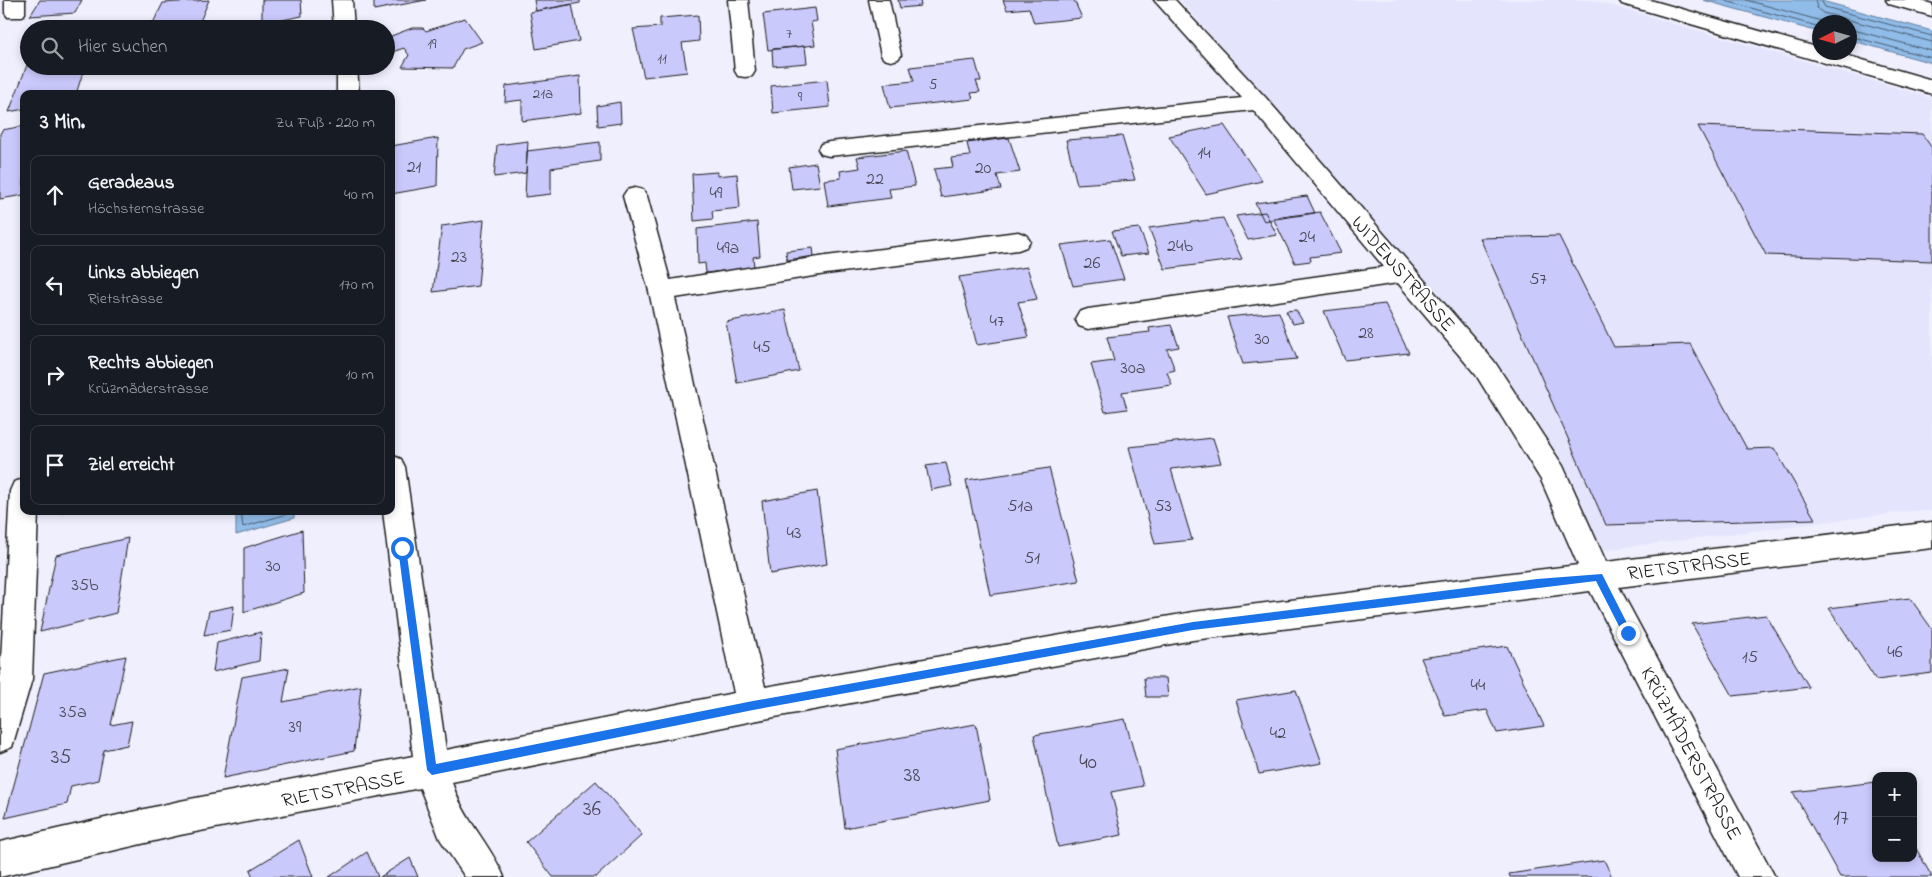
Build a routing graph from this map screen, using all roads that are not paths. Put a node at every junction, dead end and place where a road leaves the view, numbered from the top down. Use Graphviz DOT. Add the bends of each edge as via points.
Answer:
graph roads {
  1 [pos="342,0"];
  2 [pos="738,0"];
  3 [pos="880,0"];
  4 [pos="1164,0"];
  5 [pos="1629,0"];
  6 [pos="1896,0"];
  7 [pos="1932,10"];
  8 [pos="343,20"];
  9 [pos="891,56"];
  10 [pos="745,71"];
  11 [pos="347,75"];
  12 [pos="1932,87"];
  13 [pos="348,90"];
  14 [pos="1258,103"];
  15 [pos="829,150"];
  16 [pos="635,196"];
  17 [pos="1018,240"];
  18 [pos="1404,273"];
  19 [pos="660,291"];
  20 [pos="1088,319"];
  21 [pos="395,497"];
  22 [pos="23,515"];
  23 [pos="1932,535"];
  24 [pos="1598,577"];
  25 [pos="753,705"];
  26 [pos="0,736"];
  27 [pos="432,770"];
  28 [pos="0,860"];
  29 [pos="486,877"];
  30 [pos="1757,877"];
  1 -- 8 [label="street"];
  2 -- 10 [label="street"];
  3 -- 9 [label="street"];
  4 -- 14 [label="street, WIDENSTRASSE"];
  5 -- 12 [label="street"];
  6 -- 7 [label="street"];
  11 -- 13 [label="street"];
  14 -- 15 [label="street"];
  14 -- 18 [label="street, WIDENSTRASSE"];
  16 -- 19 [label="street"];
  17 -- 19 [label="street"];
  18 -- 20 [label="street"];
  18 -- 24 [label="street, WIDENSTRASSE" via="1485,368 1554,474"];
  19 -- 25 [label="street"];
  21 -- 27 [label="street"];
  22 -- 26 [label="street" via="16,679"];
  23 -- 24 [label="street, RIETSTRASSE"];
  24 -- 25 [label="street, RIETSTRASSE" via="1193,626"];
  24 -- 30 [label="street, KRÜZMÄDERSTRASSE"];
  25 -- 27 [label="street, RIETSTRASSE"];
  27 -- 28 [label="street, RIETSTRASSE" via="180,818"];
  27 -- 29 [label="street" via="440,801 454,832"];
}
